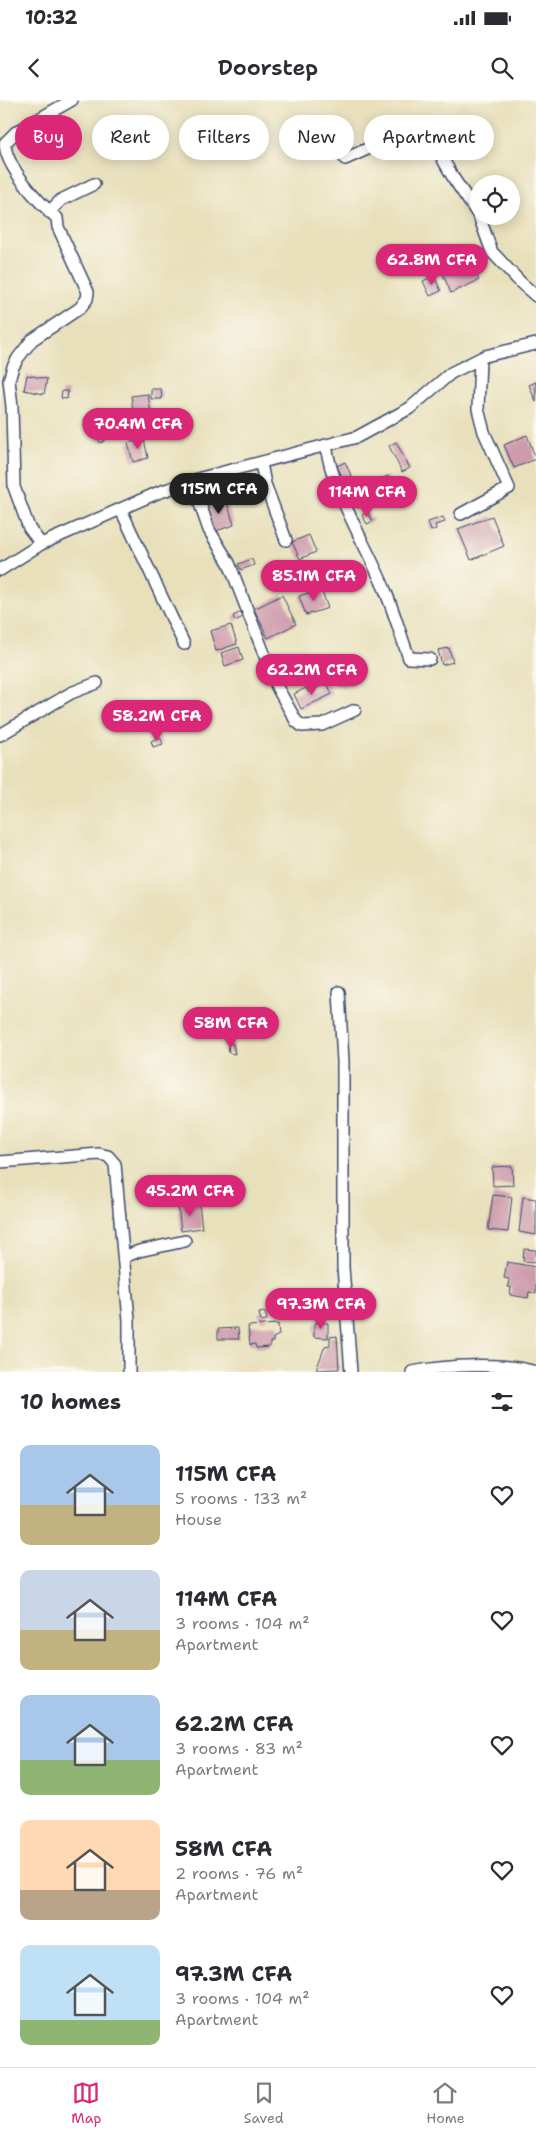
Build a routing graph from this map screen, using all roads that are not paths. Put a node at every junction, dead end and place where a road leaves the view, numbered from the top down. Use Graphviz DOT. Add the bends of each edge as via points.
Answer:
graph roads {
  1 [pos="72,100"];
  2 [pos="354,155"];
  3 [pos="94,184"];
  4 [pos="470,203"];
  5 [pos="49,212"];
  6 [pos="482,225"];
  7 [pos="536,296"];
  8 [pos="536,344"];
  9 [pos="480,359"];
  10 [pos="0,375"];
  11 [pos="10,388"];
  12 [pos="326,445"];
  13 [pos="261,463"];
  14 [pos="192,481"];
  15 [pos="121,510"];
  16 [pos="461,514"];
  17 [pos="286,540"];
  18 [pos="41,544"];
  19 [pos="0,570"];
  20 [pos="184,644"];
  21 [pos="430,659"];
  22 [pos="97,683"];
  23 [pos="355,710"];
  24 [pos="0,735"];
  25 [pos="339,992"];
  26 [pos="0,1162"];
  27 [pos="184,1241"];
  28 [pos="124,1257"];
  29 [pos="129,1372"];
  30 [pos="351,1372"];
  31 [pos="412,1372"];
  32 [pos="536,1372"];
  1 -- 5 [label="street" via="16,132 5,143 5,150 20,178"];
  2 -- 4 [label="street" via="423,124"];
  3 -- 5 [label="street" via="61,200"];
  5 -- 11 [label="street" via="57,218 58,227 88,292 87,299 80,308 32,340 12,367"];
  6 -- 7 [label="street" via="492,252"];
  8 -- 9 [label="street"];
  9 -- 12 [label="street" via="451,373 410,408 357,437"];
  9 -- 16 [label="street" via="478,409 484,432 509,488"];
  10 -- 11 [label="street"];
  11 -- 18 [label="street" via="14,487 29,528"];
  12 -- 13 [label="street"];
  12 -- 21 [label="street" via="328,462 385,590 409,658"];
  13 -- 14 [label="street"];
  13 -- 17 [label="street" via="265,484"];
  14 -- 15 [label="street"];
  14 -- 23 [label="street" via="209,530 229,562 277,687 296,721 302,726 322,725"];
  15 -- 18 [label="street"];
  15 -- 20 [label="street"];
  18 -- 19 [label="street"];
  22 -- 24 [label="street" via="71,693"];
  25 -- 30 [label="street" via="343,1061 343,1267"];
  26 -- 28 [label="street" via="108,1156 115,1164 118,1180"];
  27 -- 28 [label="street"];
  28 -- 29 [label="street"];
  31 -- 32 [label="street" via="484,1366"];
}
